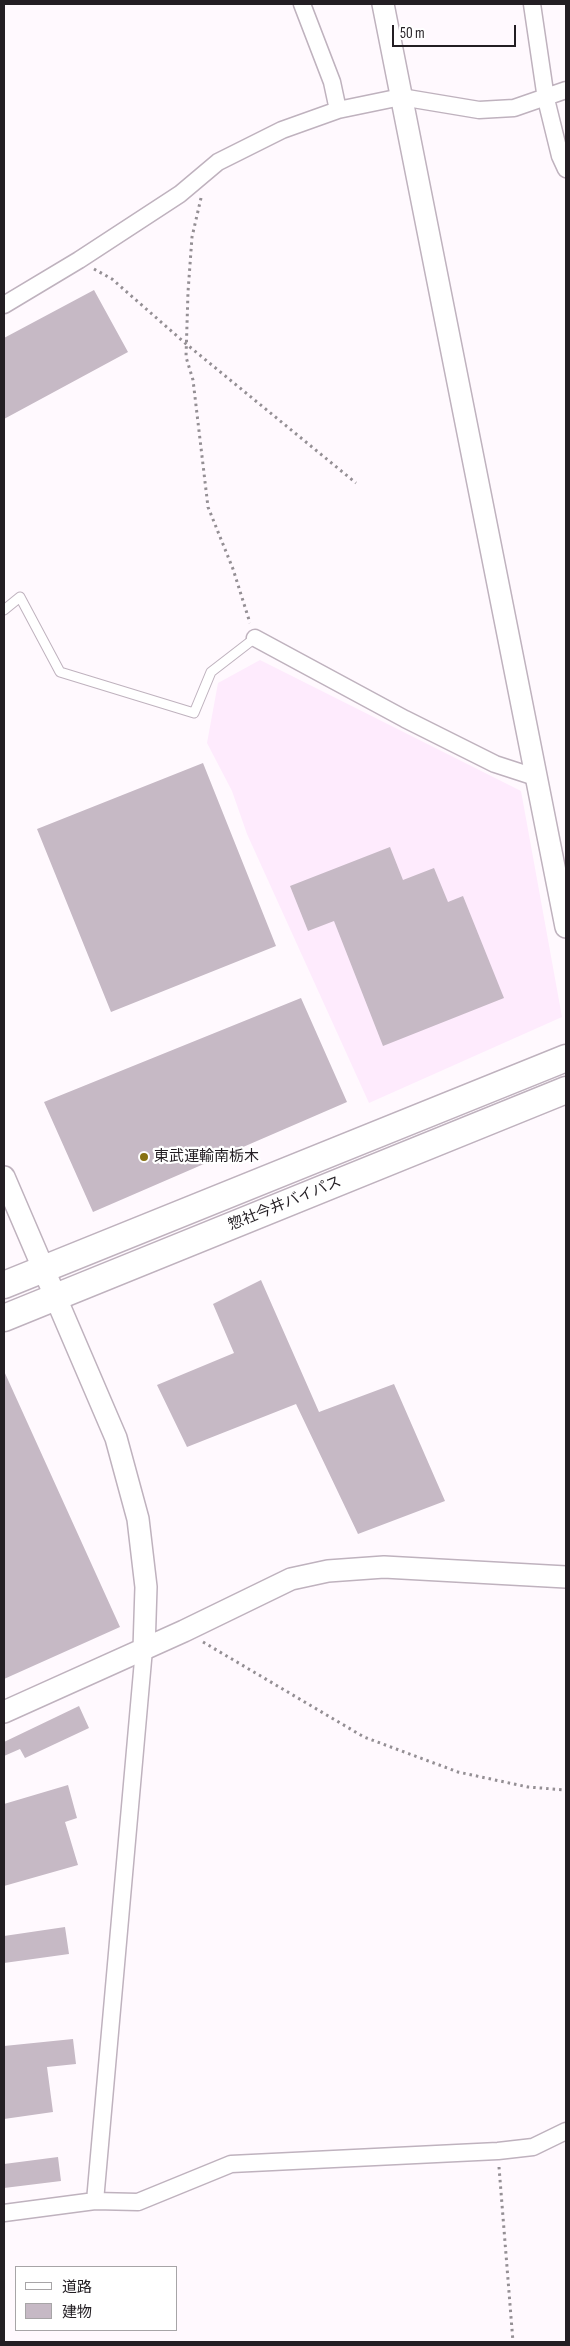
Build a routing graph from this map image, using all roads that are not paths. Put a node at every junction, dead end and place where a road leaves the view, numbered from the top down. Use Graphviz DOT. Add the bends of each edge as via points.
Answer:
graph roads {
  1 [pos="302,4"];
  2 [pos="383,4"];
  3 [pos="532,4"];
  4 [pos="566,90"];
  5 [pos="401,97"];
  6 [pos="546,98"];
  7 [pos="338,110"];
  8 [pos="566,169"];
  9 [pos="4,305"];
  10 [pos="4,610"];
  11 [pos="255,638"];
  12 [pos="538,778"];
  13 [pos="566,927"];
  14 [pos="566,1058"];
  15 [pos="566,1090"];
  16 [pos="4,1177"];
  17 [pos="42,1269"];
  18 [pos="4,1285"];
  19 [pos="55,1298"];
  20 [pos="4,1318"];
  21 [pos="566,1577"];
  22 [pos="144,1649"];
  23 [pos="4,1712"];
  24 [pos="566,2131"];
  25 [pos="95,2201"];
  26 [pos="4,2213"];
  1 -- 7 [label="street" via="332,82"];
  2 -- 5 [label="street"];
  3 -- 6 [label="street"];
  4 -- 6 [label="street"];
  5 -- 6 [label="street" via="479,110 514,108"];
  5 -- 7 [label="street"];
  5 -- 12 [label="street"];
  6 -- 8 [label="street"];
  7 -- 9 [label="street" via="282,130 218,162 180,194"];
  10 -- 11 [label="lane" via="20,597 60,672 194,713 211,672"];
  11 -- 12 [label="street" via="494,764"];
  12 -- 13 [label="street"];
  14 -- 17 [label="main road, 惣社今井バイパス"];
  15 -- 19 [label="main road, 惣社今井バイパス"];
  16 -- 17 [label="street"];
  17 -- 18 [label="main road, 惣社今井バイパス"];
  17 -- 19 [label="street"];
  19 -- 20 [label="main road, 惣社今井バイパス"];
  19 -- 22 [label="street" via="116,1438 138,1520 146,1587"];
  21 -- 22 [label="street" via="384,1566 328,1571 291,1579"];
  22 -- 23 [label="street"];
  22 -- 25 [label="street"];
  24 -- 25 [label="street" via="533,2147 498,2151 231,2164 138,2202"];
  25 -- 26 [label="street"];
}
